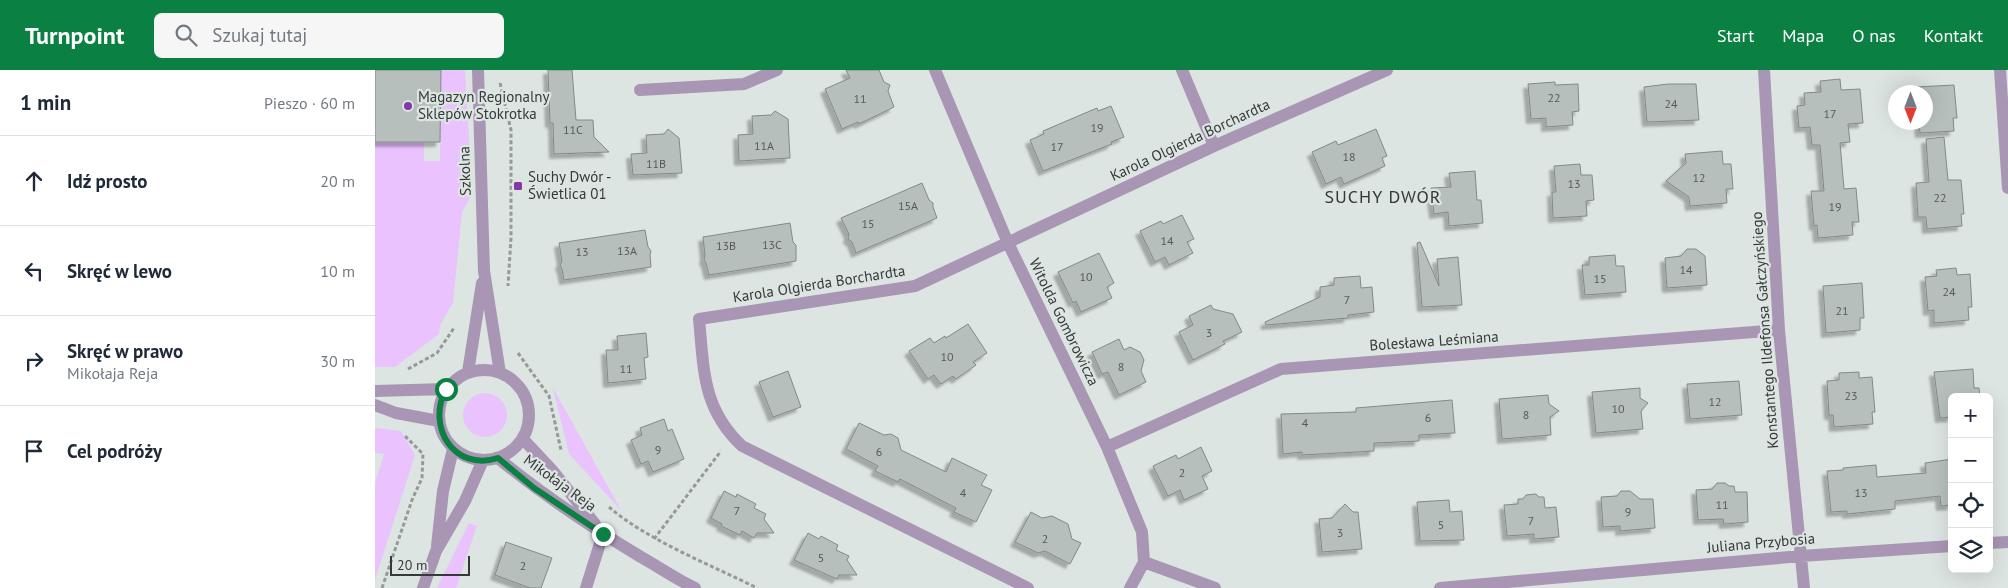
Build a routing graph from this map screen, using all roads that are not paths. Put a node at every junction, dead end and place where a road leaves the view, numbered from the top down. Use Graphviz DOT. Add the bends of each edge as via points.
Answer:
graph roads {
  1 [pos="478,70"];
  2 [pos="777,70"];
  3 [pos="935,70"];
  4 [pos="1182,70"];
  5 [pos="1387,70"];
  6 [pos="1764,70"];
  7 [pos="2000,70"];
  8 [pos="640,90"];
  9 [pos="1214,146"];
  10 [pos="2008,188"];
  11 [pos="1008,243"];
  12 [pos="484,271"];
  13 [pos="1779,330"];
  14 [pos="468,372"];
  15 [pos="500,373"];
  16 [pos="446,389"];
  17 [pos="375,391"];
  18 [pos="375,405"];
  19 [pos="439,421"];
  20 [pos="523,438"];
  21 [pos="1107,447"];
  22 [pos="453,449"];
  23 [pos="498,458"];
  24 [pos="483,460"];
  25 [pos="603,534"];
  26 [pos="2008,542"];
  27 [pos="1993,543"];
  28 [pos="1948,546"];
  29 [pos="436,551"];
  30 [pos="1801,556"];
  31 [pos="1144,562"];
  32 [pos="1573,582"];
  33 [pos="423,588"];
  34 [pos="586,588"];
  35 [pos="695,588"];
  36 [pos="1029,588"];
  37 [pos="1130,588"];
  38 [pos="1215,588"];
  39 [pos="1440,588"];
  40 [pos="1804,588"];
  1 -- 12 [label="street, Szkolna"];
  2 -- 8 [label="street" via="744,84"];
  3 -- 11 [label="street, Witolda Gombrowicza"];
  4 -- 9 [label="street"];
  5 -- 9 [label="street, Karola Olgierda Borchardta"];
  6 -- 13 [label="street, Konstantego Ildefonsa Gałczyńskiego"];
  7 -- 10 [label="street"];
  9 -- 11 [label="street, Karola Olgierda Borchardta"];
  11 -- 21 [label="street, Witolda Gombrowicza"];
  11 -- 36 [label="street, Karola Olgierda Borchardta" via="915,286 699,318 705,386 723,426 742,446"];
  12 -- 14 [label="street, Szkolna"];
  12 -- 15 [label="street, Szkolna"];
  13 -- 21 [label="street, Bolesława Leśmiana" via="1281,369"];
  13 -- 30 [label="street, Konstantego Ildefonsa Gałczyńskiego"];
  14 -- 15 [label="street"];
  14 -- 16 [label="street"];
  15 -- 20 [label="street" via="515,381 528,402 530,415"];
  16 -- 17 [label="street"];
  16 -- 19 [label="street" via="441,400"];
  18 -- 19 [label="street" via="395,413"];
  19 -- 22 [label="street" via="445,439"];
  20 -- 23 [label="street" via="515,449"];
  20 -- 25 [label="street, Mikołaja Reja"];
  21 -- 31 [label="street, Witolda Gombrowicza" via="1142,532"];
  22 -- 24 [label="street"];
  22 -- 29 [label="street" via="443,491"];
  23 -- 24 [label="street"];
  23 -- 25 [label="street, Mikołaja Reja" via="534,488"];
  24 -- 29 [label="street" via="465,501"];
  25 -- 34 [label="street"];
  25 -- 35 [label="street, Mikołaja Reja"];
  26 -- 27 [label="street"];
  28 -- 30 [label="street, Juliana Przybosia"];
  29 -- 33 [label="street"];
  30 -- 32 [label="street, Juliana Przybosia"];
  30 -- 40 [label="street, Konstantego Ildefonsa Gałczyńskiego"];
  31 -- 37 [label="street"];
  31 -- 38 [label="street"];
  32 -- 39 [label="street, Juliana Przybosia"];
}
